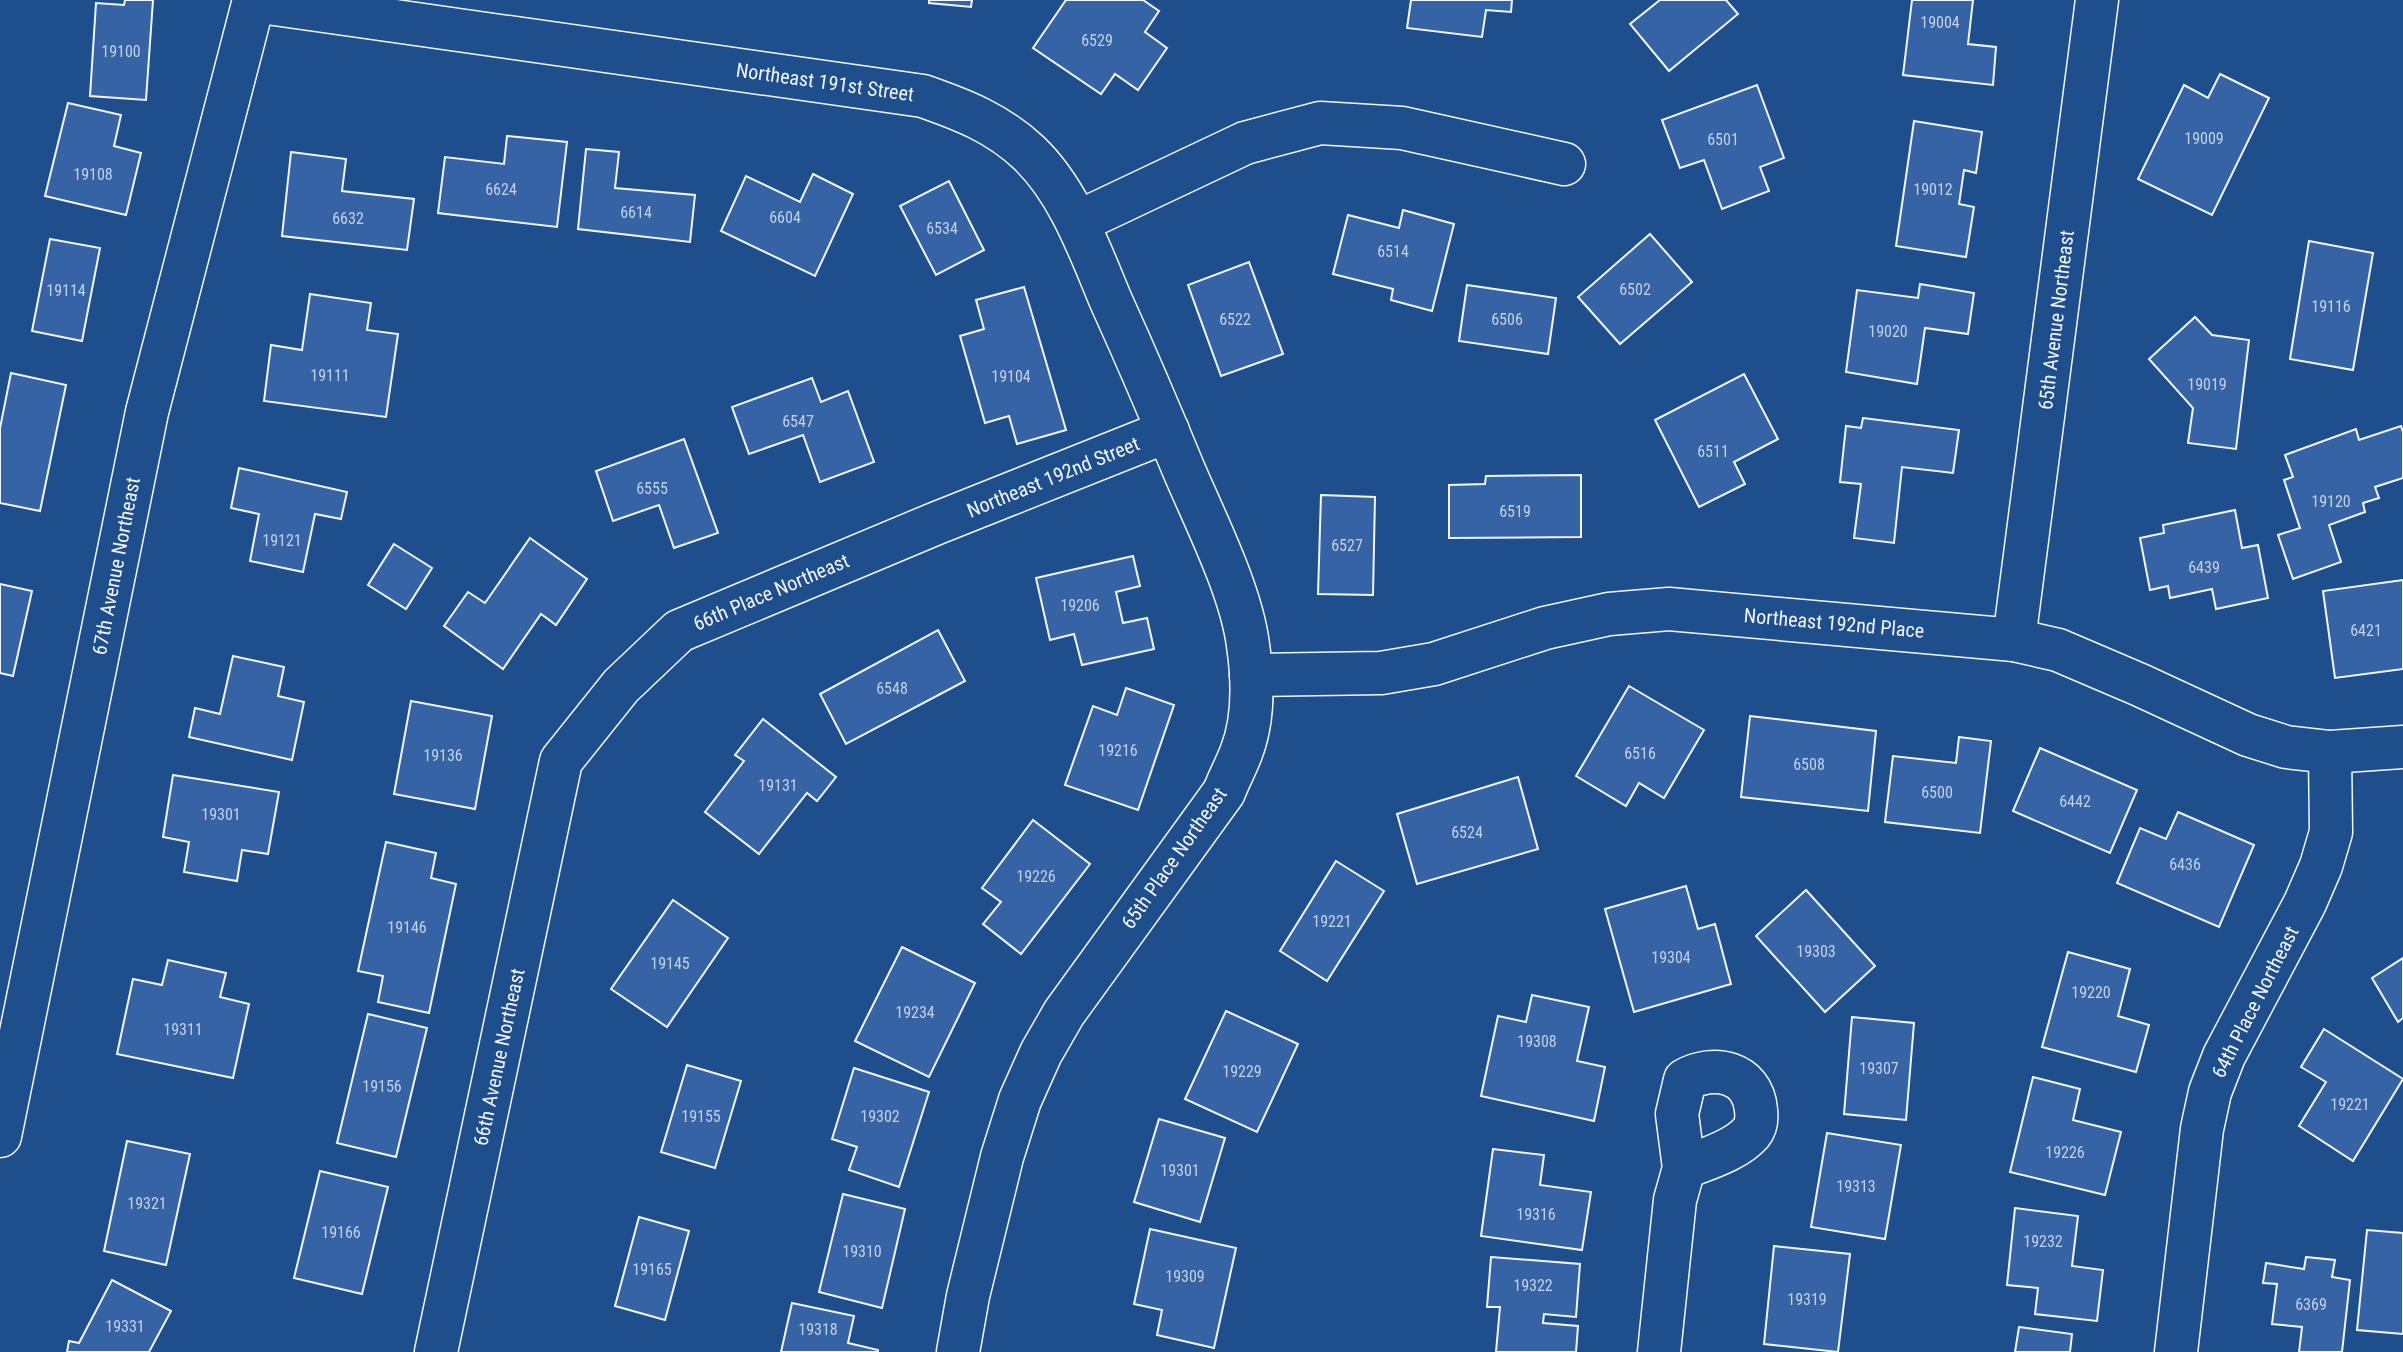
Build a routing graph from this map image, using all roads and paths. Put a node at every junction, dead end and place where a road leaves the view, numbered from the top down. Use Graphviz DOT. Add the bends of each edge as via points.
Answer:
graph roads {
  1 [pos="254,0"];
  2 [pos="2097,0"];
  3 [pos="1564,164"];
  4 [pos="1078,222"];
  5 [pos="1168,431"];
  6 [pos="937,523"];
  7 [pos="2014,640"];
  8 [pos="1251,675"];
  9 [pos="2403,747"];
  10 [pos="2330,752"];
  11 [pos="561,761"];
  12 [pos="0,1136"];
  13 [pos="1684,1168"];
  14 [pos="436,1352"];
  15 [pos="958,1352"];
  16 [pos="1659,1352"];
  17 [pos="2176,1352"];
  1 -- 4 [label="street, Northeast 191st Street" via="923,96 979,116 1014,140 1031,154"];
  1 -- 12 [label="street, 67th Avenue Northeast" via="147,412"];
  2 -- 7 [label="street, 65th Avenue Northeast"];
  3 -- 4 [label="street" via="1402,128 1320,123 1245,143"];
  4 -- 5 [label="street, 65th Place Northeast"];
  5 -- 6 [label="street, Northeast 192nd Street"];
  5 -- 8 [label="street, 65th Place Northeast" via="1234,591"];
  6 -- 11 [label="street, 66th Place Northeast" via="679,631 621,686"];
  7 -- 8 [label="street, Northeast 192nd Place" via="1669,609 1545,628 1434,664 1381,673"];
  7 -- 10 [label="street, Northeast 192nd Place" via="2058,650 2248,735 2286,747"];
  8 -- 15 [label="street, 65th Place Northeast" via="1248,725 1224,792 1064,1013 1020,1100"];
  9 -- 10 [label="street, Northeast 192nd Place"];
  10 -- 17 [label="street, 64th Place Northeast" via="2331,832 2321,866 2210,1092"];
  11 -- 14 [label="street, 66th Avenue Northeast"];
  13 -- 16 [label="street" via="1675,1200"];
}
